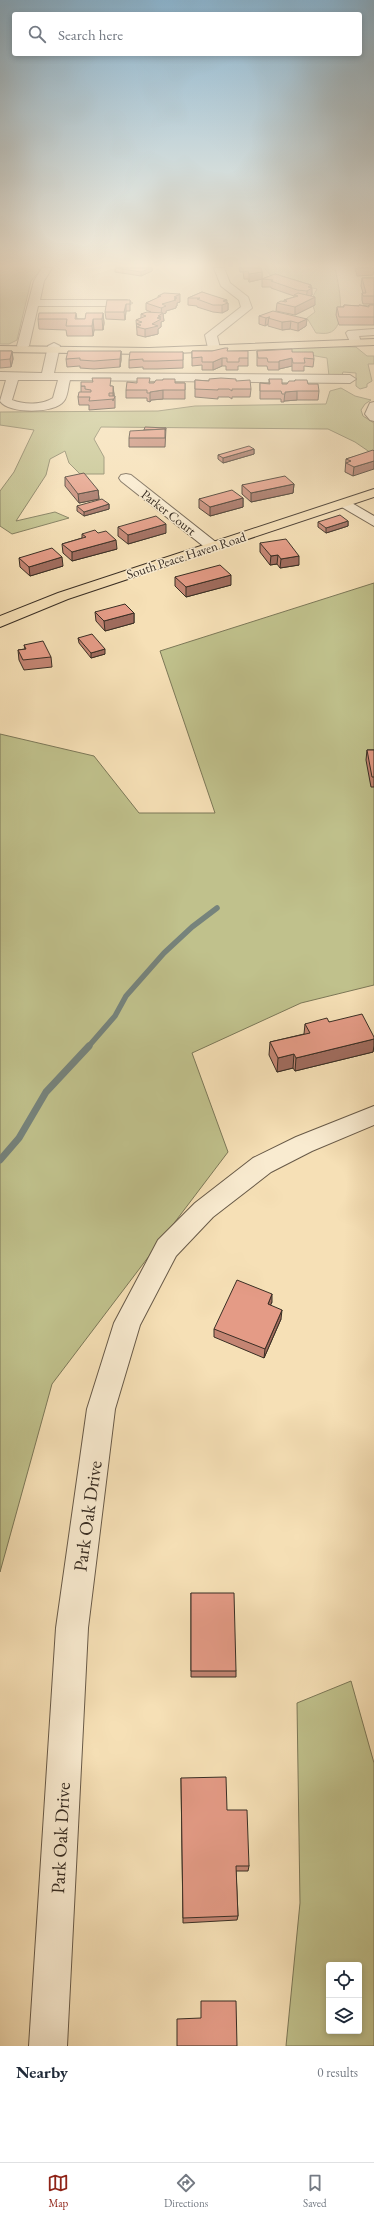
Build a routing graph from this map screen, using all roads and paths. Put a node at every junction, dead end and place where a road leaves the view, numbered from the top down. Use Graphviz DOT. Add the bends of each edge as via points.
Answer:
graph roads {
  1 [pos="32,363"];
  2 [pos="50,363"];
  3 [pos="0,376"];
  4 [pos="13,376"];
  5 [pos="30,376"];
  6 [pos="47,376"];
  7 [pos="65,376"];
  8 [pos="350,379"];
  9 [pos="374,406"];
  10 [pos="374,417"];
  11 [pos="126,478"];
  12 [pos="374,493"];
  13 [pos="345,503"];
  14 [pos="374,522"];
  15 [pos="212,546"];
  16 [pos="0,622"];
  17 [pos="374,1115"];
  18 [pos="48,2046"];
  1 -- 5 [label="street"];
  2 -- 6 [label="street"];
  3 -- 4 [label="street"];
  4 -- 5 [label="street"];
  4 -- 7 [label="street" via="6,401 13,406 46,406 56,402 59,400"];
  5 -- 6 [label="street"];
  6 -- 7 [label="street"];
  7 -- 8 [label="street"];
  9 -- 10 [label="street" via="371,414"];
  11 -- 15 [label="street, Parker Court"];
  12 -- 13 [label="main road, South Peace Haven Road"];
  13 -- 14 [label="street"];
  13 -- 15 [label="main road, South Peace Haven Road"];
  15 -- 16 [label="main road, South Peace Haven Road" via="63,596"];
  17 -- 18 [label="street, Park Oak Drive" via="304,1144 262,1165 204,1210 167,1248 127,1323 101,1410 72,1628"];
}
